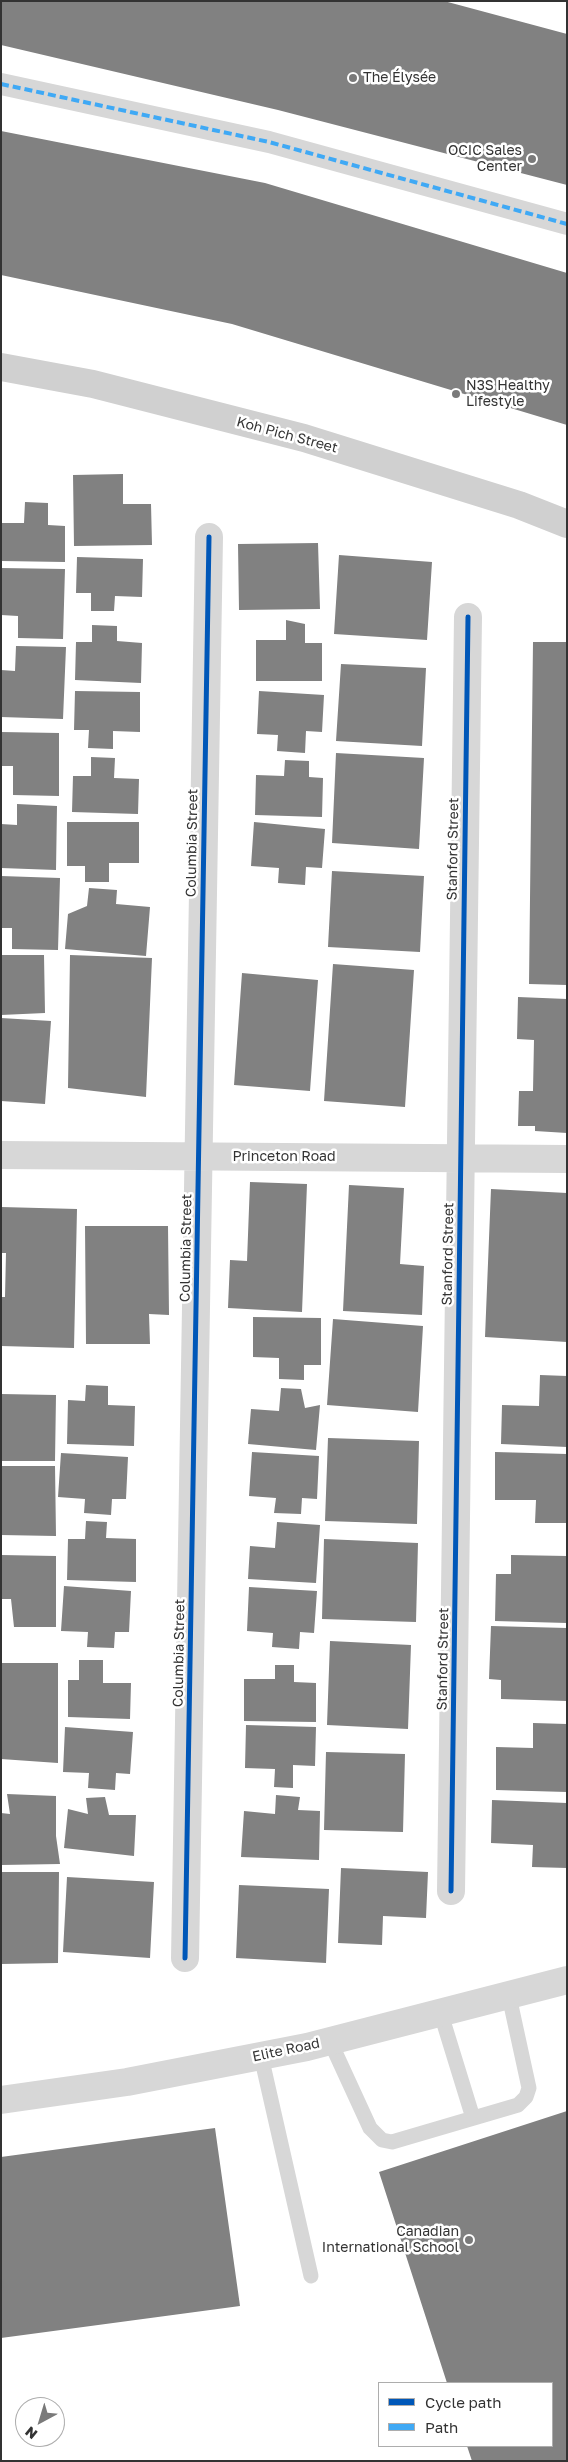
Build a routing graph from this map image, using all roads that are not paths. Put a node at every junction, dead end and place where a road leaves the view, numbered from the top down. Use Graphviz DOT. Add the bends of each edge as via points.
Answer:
graph roads {
  1 [pos="1,84"];
  2 [pos="567,224"];
  3 [pos="1,367"];
  4 [pos="567,524"];
  5 [pos="209,538"];
  6 [pos="468,617"];
  7 [pos="1,1155"];
  8 [pos="198,1157"];
  9 [pos="460,1158"];
  10 [pos="567,1159"];
  11 [pos="451,1891"];
  12 [pos="185,1958"];
  13 [pos="567,1980"];
  14 [pos="509,1996"];
  15 [pos="441,2014"];
  16 [pos="330,2041"];
  17 [pos="260,2056"];
  18 [pos="1,2100"];
  19 [pos="473,2118"];
  20 [pos="311,2276"];
  1 -- 2 [label="street" via="269,142"];
  3 -- 4 [label="main road, Koh Pich Street" via="93,384 304,438 519,505"];
  5 -- 8 [label="street, Columbia Street"];
  6 -- 9 [label="street, Stanford Street"];
  7 -- 8 [label="street, Princeton Road"];
  8 -- 9 [label="street, Princeton Road"];
  8 -- 12 [label="street, Columbia Street"];
  9 -- 10 [label="street, Princeton Road"];
  9 -- 11 [label="street, Stanford Street"];
  13 -- 14 [label="street, Elite Road"];
  14 -- 15 [label="street, Elite Road"];
  14 -- 19 [label="lane" via="529,2088 518,2105"];
  15 -- 16 [label="street, Elite Road"];
  15 -- 19 [label="lane"];
  16 -- 17 [label="street, Elite Road"];
  16 -- 19 [label="lane" via="370,2128 382,2140 392,2142"];
  17 -- 18 [label="street, Elite Road" via="127,2082"];
  17 -- 20 [label="lane"];
}
